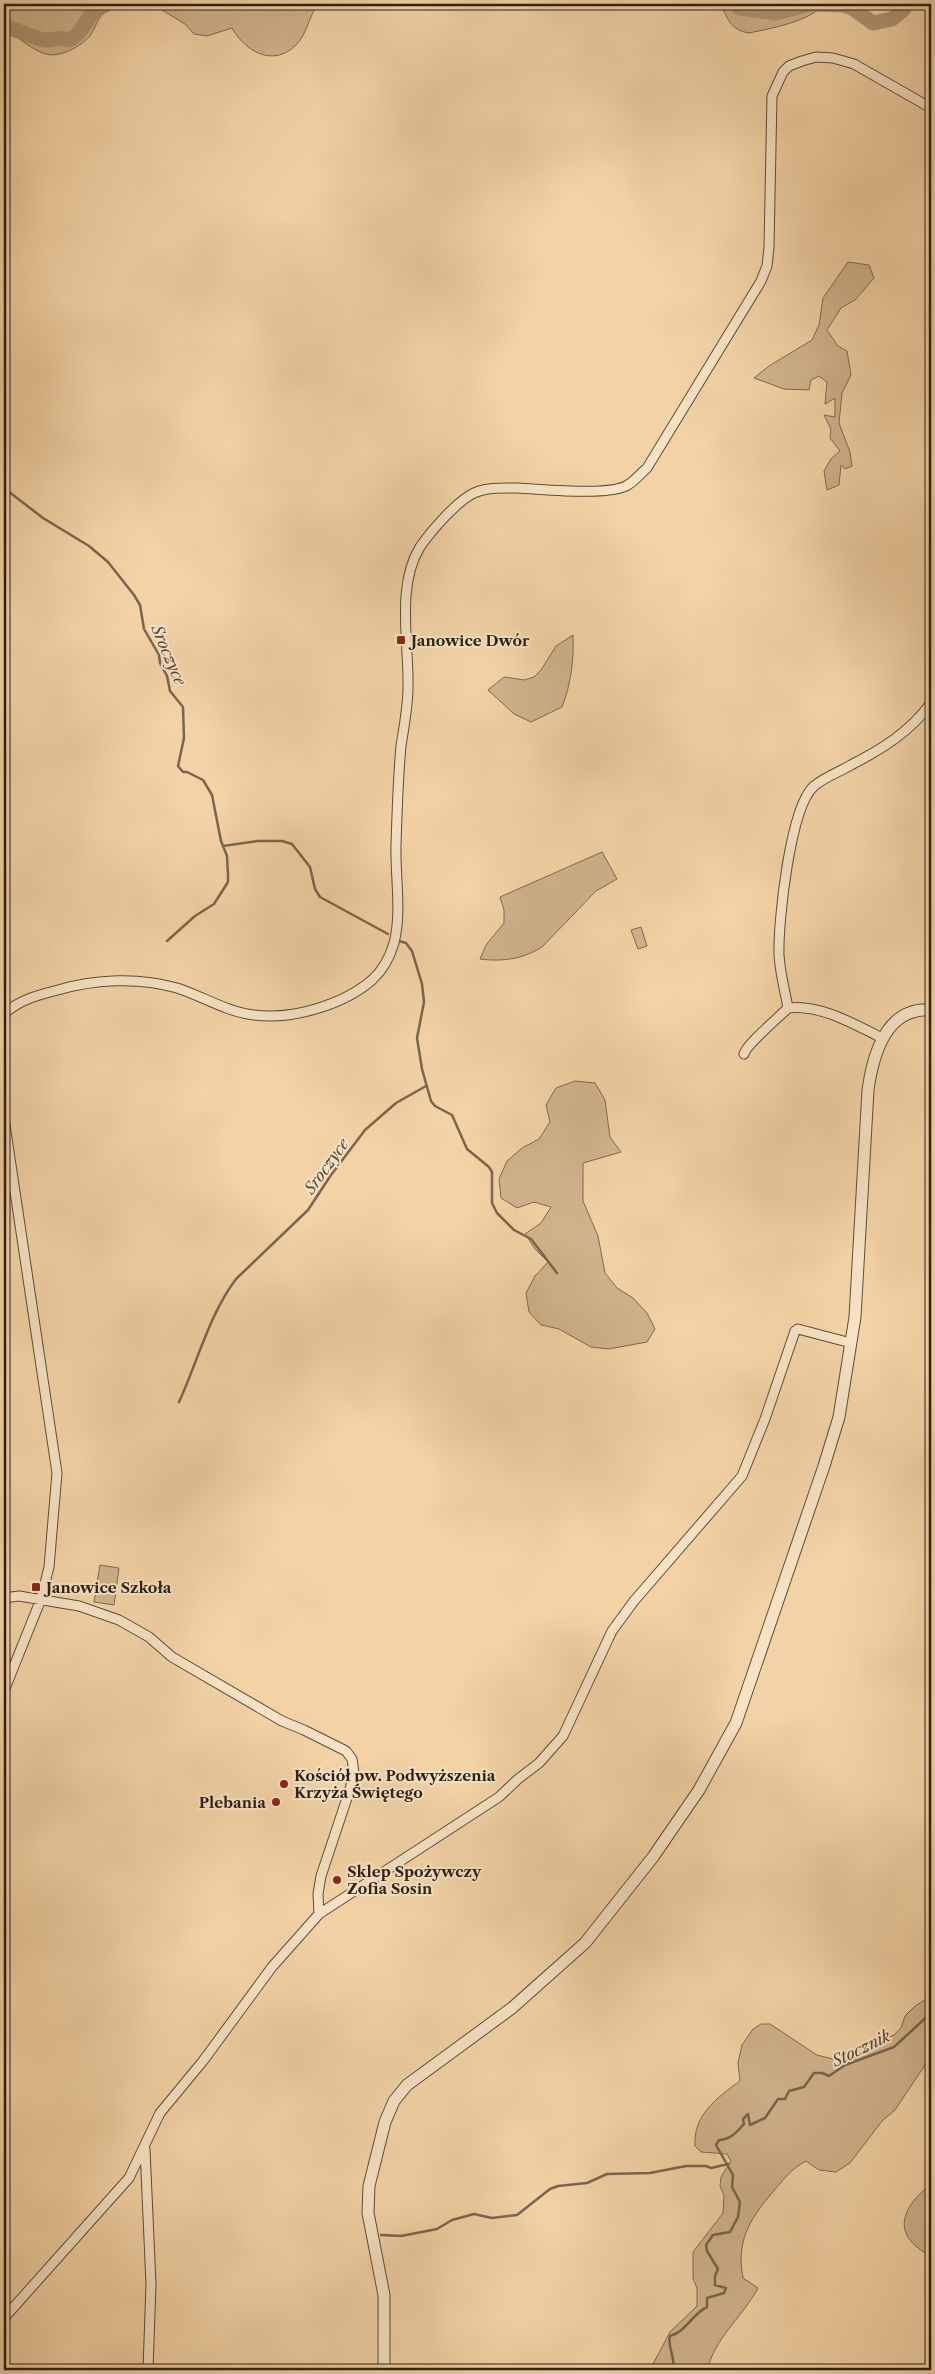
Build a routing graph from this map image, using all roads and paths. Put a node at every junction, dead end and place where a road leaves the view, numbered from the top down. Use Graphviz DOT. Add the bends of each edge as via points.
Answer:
graph roads {
  1 [pos="931,108"];
  2 [pos="931,703"];
  3 [pos="788,1008"];
  4 [pos="931,1010"];
  5 [pos="4,1014"];
  6 [pos="882,1038"];
  7 [pos="744,1054"];
  8 [pos="4,1118"];
  9 [pos="851,1343"];
  10 [pos="4,1598"];
  11 [pos="40,1599"];
  12 [pos="4,1691"];
  13 [pos="319,1914"];
  14 [pos="145,2148"];
  15 [pos="4,2318"];
  16 [pos="148,2370"];
  17 [pos="384,2370"];
  1 -- 5 [label="street" via="854,64 816,57 789,66 772,96 772,185 767,266 761,281 647,468 632,482 610,490 503,488 475,492 460,502 419,549 408,585 405,609 408,702 401,748 396,834 397,920 388,961 374,978 354,993 319,1007 288,1014 254,1016 176,988 141,981 78,984 15,1004"];
  2 -- 3 [label="street" via="914,724 892,742 824,779 806,798 786,863 781,911 779,956"];
  3 -- 6 [label="street" via="834,1015"];
  3 -- 7 [label="street" via="750,1044"];
  4 -- 6 [label="street" via="914,1010 891,1026"];
  6 -- 9 [label="street" via="868,1090"];
  8 -- 11 [label="street" via="57,1473 49,1567"];
  9 -- 13 [label="street" via="798,1329 791,1336 765,1419 742,1476 612,1631 562,1736 539,1763 499,1797"];
  9 -- 17 [label="street" via="839,1417 797,1547 736,1723 699,1790 653,1857 585,1943 512,2008 407,2085 394,2101 377,2148 368,2198 384,2295"];
  10 -- 11 [label="street"];
  11 -- 12 [label="street"];
  11 -- 13 [label="street" via="79,1606 119,1620 149,1637 172,1657 282,1722 346,1751 352,1759 354,1773 321,1876"];
  13 -- 14 [label="street" via="272,1967 160,2114"];
  14 -- 15 [label="street" via="129,2178"];
  14 -- 16 [label="street" via="152,2284"];
}
